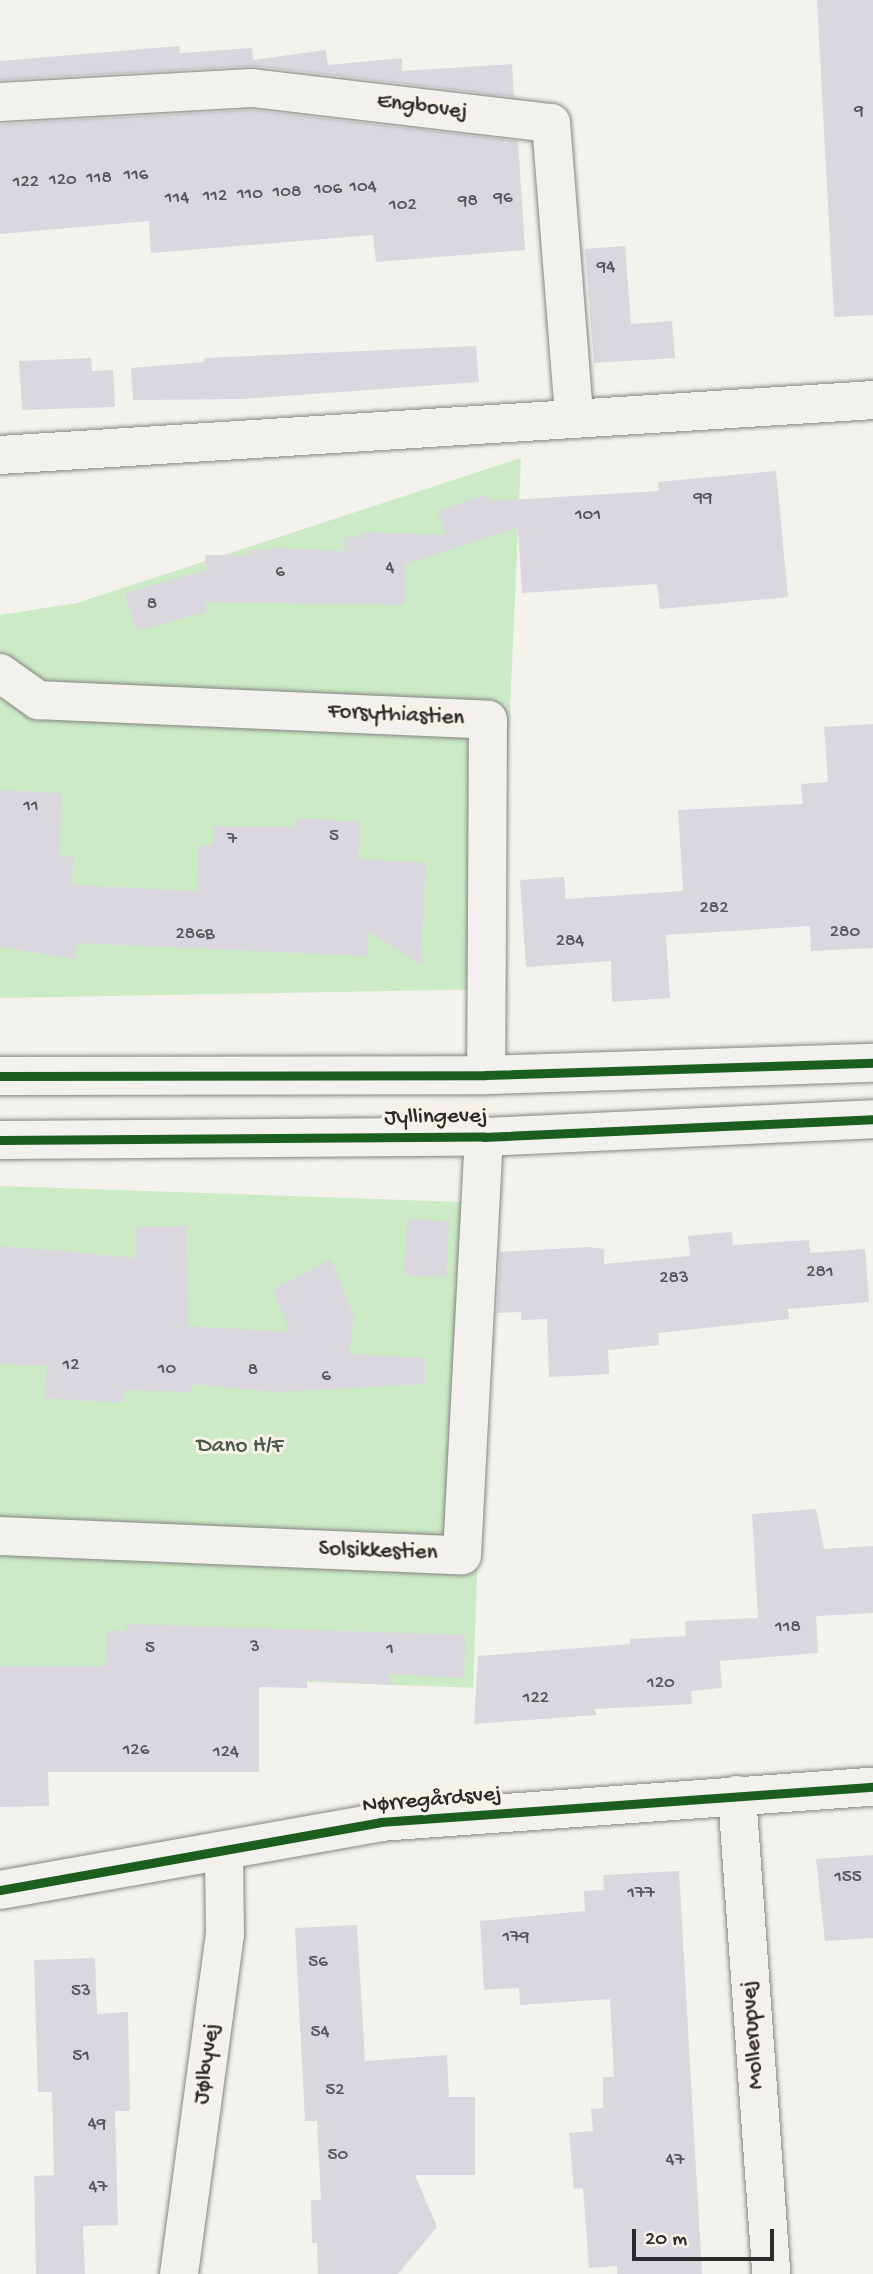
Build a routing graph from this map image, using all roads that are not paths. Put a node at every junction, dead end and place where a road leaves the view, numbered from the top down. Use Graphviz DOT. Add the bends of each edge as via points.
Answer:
graph roads {
  1 [pos="0,102"];
  2 [pos="873,400"];
  3 [pos="574,416"];
  4 [pos="0,455"];
  5 [pos="0,673"];
  6 [pos="873,1063"];
  7 [pos="486,1075"];
  8 [pos="0,1076"];
  9 [pos="873,1119"];
  10 [pos="484,1137"];
  11 [pos="0,1140"];
  12 [pos="0,1536"];
  13 [pos="873,1787"];
  14 [pos="737,1795"];
  15 [pos="224,1852"];
  16 [pos="0,1890"];
  17 [pos="179,2274"];
  18 [pos="771,2274"];
  1 -- 3 [label="street, Engbovej" via="252,88 551,123"];
  2 -- 3 [label="street"];
  3 -- 4 [label="street"];
  5 -- 7 [label="street, Forsythiastien" via="38,700 488,720"];
  6 -- 7 [label="street, Jyllingevej"];
  7 -- 8 [label="street, Jyllingevej"];
  9 -- 10 [label="street, Jyllingevej"];
  10 -- 11 [label="street, Jyllingevej"];
  10 -- 12 [label="street, Solsikkestien" via="462,1555"];
  13 -- 14 [label="street, Nørregårdsvej"];
  14 -- 15 [label="street, Nørregårdsvej" via="380,1822"];
  14 -- 18 [label="street, Mollerupvej"];
  15 -- 16 [label="street, Nørregårdsvej"];
  15 -- 17 [label="street, Jølbyvej" via="225,1936"];
}
